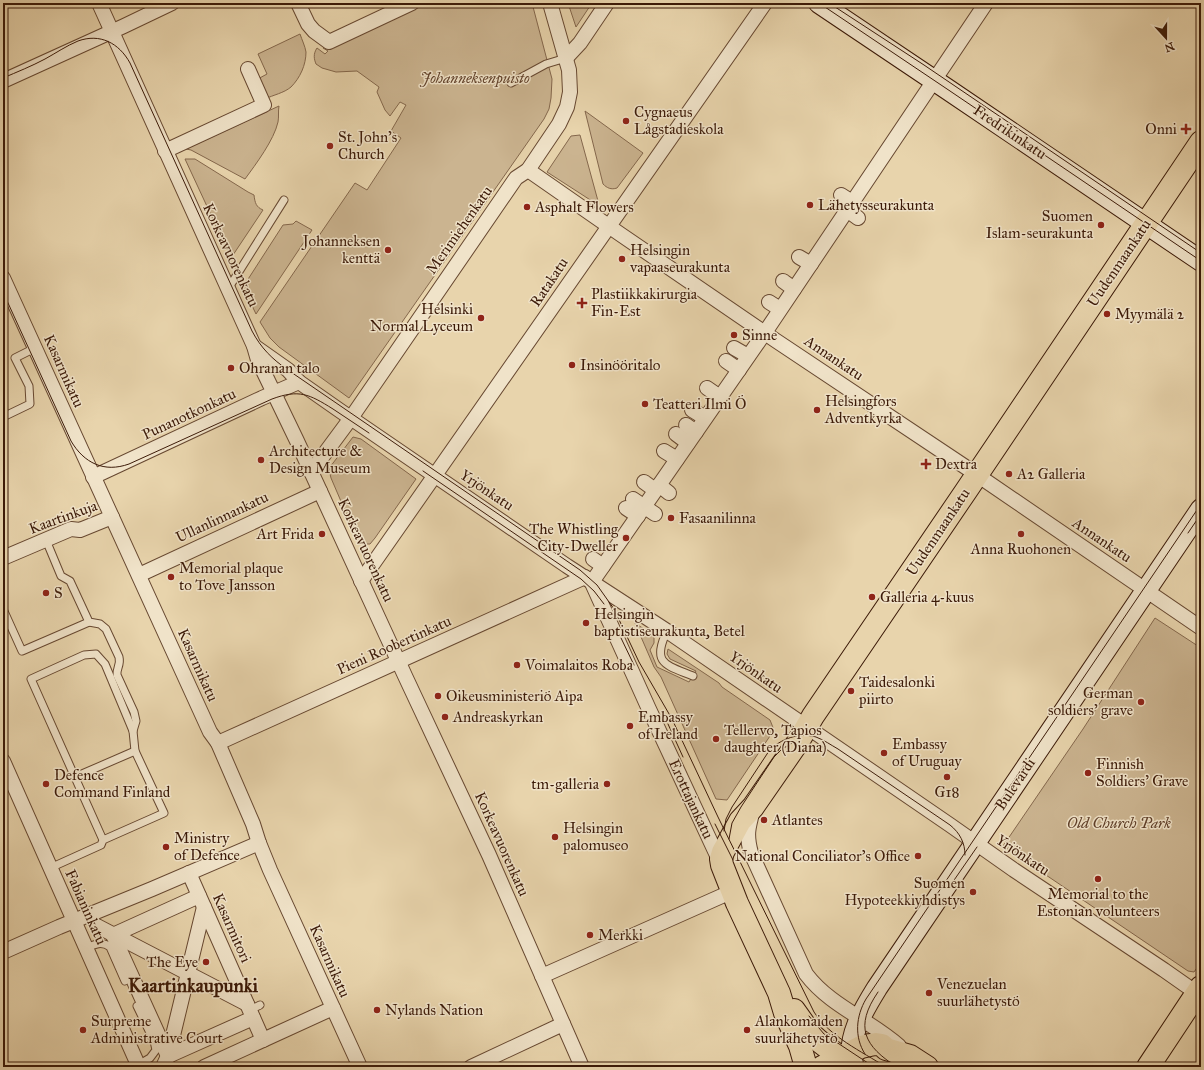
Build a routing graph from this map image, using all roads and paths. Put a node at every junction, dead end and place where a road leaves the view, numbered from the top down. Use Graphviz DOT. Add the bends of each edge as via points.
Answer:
graph roads {
  1 [pos="99,3"];
  2 [pos="172,3"];
  3 [pos="298,3"];
  4 [pos="412,3"];
  5 [pos="550,3"];
  6 [pos="607,3"];
  7 [pos="765,3"];
  8 [pos="819,3"];
  9 [pos="986,3"];
  10 [pos="111,32"];
  11 [pos="566,58"];
  12 [pos="248,69"];
  13 [pos="3,81"];
  14 [pos="511,83"];
  15 [pos="931,84"];
  16 [pos="1201,142"];
  17 [pos="165,151"];
  18 [pos="528,170"];
  19 [pos="284,200"];
  20 [pos="845,202"];
  21 [pos="858,218"];
  22 [pos="1145,224"];
  23 [pos="609,227"];
  24 [pos="1201,261"];
  25 [pos="4,283"];
  26 [pos="228,289"];
  27 [pos="767,334"];
  28 [pos="254,346"];
  29 [pos="35,348"];
  30 [pos="734,348"];
  31 [pos="748,356"];
  32 [pos="726,361"];
  33 [pos="739,370"];
  34 [pos="299,382"];
  35 [pos="274,393"];
  36 [pos="3,416"];
  37 [pos="351,418"];
  38 [pos="311,472"];
  39 [pos="977,474"];
  40 [pos="436,475"];
  41 [pos="93,477"];
  42 [pos="320,491"];
  43 [pos="1201,509"];
  44 [pos="112,517"];
  45 [pos="46,540"];
  46 [pos="3,558"];
  47 [pos="599,569"];
  48 [pos="139,575"];
  49 [pos="362,581"];
  50 [pos="1146,591"];
  51 [pos="3,609"];
  52 [pos="89,622"];
  53 [pos="1201,628"];
  54 [pos="667,632"];
  55 [pos="398,661"];
  56 [pos="693,676"];
  57 [pos="806,727"];
  58 [pos="133,731"];
  59 [pos="218,743"];
  60 [pos="135,751"];
  61 [pos="3,761"];
  62 [pos="75,777"];
  63 [pos="753,807"];
  64 [pos="103,840"];
  65 [pos="259,843"];
  66 [pos="976,843"];
  67 [pos="722,865"];
  68 [pos="50,868"];
  69 [pos="189,873"];
  70 [pos="733,892"];
  71 [pos="201,902"];
  72 [pos="74,921"];
  73 [pos="96,926"];
  74 [pos="113,935"];
  75 [pos="86,948"];
  76 [pos="3,952"];
  77 [pos="188,974"];
  78 [pos="542,976"];
  79 [pos="125,981"];
  80 [pos="1200,992"];
  81 [pos="779,993"];
  82 [pos="137,1006"];
  83 [pos="333,1008"];
  84 [pos="254,1009"];
  85 [pos="859,1018"];
  86 [pos="563,1024"];
  87 [pos="263,1040"];
  88 [pos="918,1061"];
  89 [pos="165,1062"];
  90 [pos="844,1062"];
  91 [pos="139,1066"];
  92 [pos="204,1067"];
  93 [pos="360,1067"];
  94 [pos="471,1067"];
  95 [pos="582,1067"];
  96 [pos="806,1067"];
  97 [pos="1148,1067"];
  1 -- 10 [label="street, Korkeavuorenkatu"];
  2 -- 10 [label="street"];
  3 -- 4 [label="street" via="308,24 329,42"];
  5 -- 11 [label="street, Merimiehenkatu"];
  6 -- 11 [label="street" via="580,43"];
  7 -- 23 [label="street, Ratakatu"];
  8 -- 15 [label="street, Fredrikinkatu"];
  9 -- 15 [label="street"];
  10 -- 13 [label="street"];
  10 -- 17 [label="street, Korkeavuorenkatu"];
  11 -- 14 [label="lane" via="546,64"];
  11 -- 18 [label="street, Merimiehenkatu" via="570,81 567,107 559,124"];
  12 -- 17 [label="street" via="264,105"];
  15 -- 20 [label="street" via="883,145"];
  15 -- 22 [label="street, Fredrikinkatu"];
  16 -- 22 [label="main road, Uudenmaankatu"];
  17 -- 26 [label="street, Korkeavuorenkatu"];
  18 -- 23 [label="street, Annankatu"];
  18 -- 37 [label="street, Merimiehenkatu" via="516,178"];
  19 -- 26 [label="lane"];
  20 -- 21 [label="street"];
  20 -- 27 [label="street" via="773,308"];
  22 -- 24 [label="street, Fredrikinkatu"];
  22 -- 39 [label="main road, Uudenmaankatu"];
  23 -- 27 [label="street, Annankatu"];
  23 -- 40 [label="street, Ratakatu"];
  25 -- 29 [label="street, Kasarmikatu"];
  26 -- 28 [label="street, Korkeavuorenkatu"];
  27 -- 31 [label="street"];
  27 -- 39 [label="street, Annankatu"];
  28 -- 34 [label="street, Yrjönkatu" via="288,370"];
  28 -- 35 [label="street, Korkeavuorenkatu"];
  29 -- 36 [label="lane" via="15,358 29,386 30,404"];
  29 -- 41 [label="street, Kasarmikatu"];
  30 -- 31 [label="street"];
  31 -- 33 [label="street"];
  32 -- 33 [label="street"];
  33 -- 47 [label="street" via="702,411 671,456 658,483 633,513"];
  34 -- 35 [label="street, Punanotkonkatu"];
  34 -- 37 [label="street, Yrjönkatu"];
  35 -- 38 [label="street, Korkeavuorenkatu"];
  35 -- 41 [label="street, Punanotkonkatu"];
  37 -- 38 [label="street, Merimiehenkatu"];
  37 -- 40 [label="street, Yrjönkatu"];
  38 -- 42 [label="street, Korkeavuorenkatu"];
  39 -- 50 [label="street, Annankatu"];
  39 -- 57 [label="main road, Uudenmaankatu"];
  40 -- 47 [label="street, Yrjönkatu"];
  40 -- 49 [label="street, Ratakatu"];
  41 -- 44 [label="street, Kasarmikatu"];
  42 -- 48 [label="street, Ullanlinnankatu"];
  42 -- 49 [label="street, Korkeavuorenkatu"];
  43 -- 50 [label="street, Bulevardi"];
  44 -- 45 [label="street, Kaartinkuja" via="80,530 71,529"];
  44 -- 48 [label="street, Kasarmikatu"];
  45 -- 46 [label="street, Kaartinkuja"];
  45 -- 52 [label="lane" via="61,576 70,581"];
  47 -- 54 [label="street, Yrjönkatu"];
  47 -- 55 [label="street, Pieni Roobertinkatu"];
  47 -- 67 [label="street, Erottajankatu" via="648,707"];
  48 -- 59 [label="street, Kasarmikatu" via="210,732"];
  49 -- 55 [label="street, Korkeavuorenkatu"];
  50 -- 53 [label="street, Annankatu"];
  50 -- 66 [label="street, Bulevardi"];
  51 -- 52 [label="lane" via="22,651"];
  52 -- 58 [label="lane" via="100,624 106,629 119,657 117,676 134,712 136,721"];
  54 -- 56 [label="lane" via="662,642 662,659 665,664"];
  54 -- 57 [label="street, Yrjönkatu"];
  55 -- 59 [label="street, Pieni Roobertinkatu"];
  55 -- 78 [label="street, Korkeavuorenkatu" via="489,855"];
  57 -- 63 [label="main road, Uudenmaankatu"];
  57 -- 66 [label="street, Yrjönkatu"];
  58 -- 60 [label="lane"];
  58 -- 62 [label="lane" via="105,664 96,654 84,655 31,679"];
  59 -- 65 [label="street, Kasarmikatu"];
  60 -- 62 [label="lane"];
  60 -- 64 [label="lane" via="164,812"];
  61 -- 68 [label="street, Fabianinkatu"];
  62 -- 64 [label="lane"];
  63 -- 67 [label="main road, Uudenmaankatu" via="740,821 723,852"];
  63 -- 85 [label="street" via="748,832 751,853 806,974 824,992"];
  64 -- 68 [label="lane" via="101,845"];
  65 -- 69 [label="street"];
  65 -- 83 [label="street, Kasarmikatu"];
  66 -- 80 [label="street, Yrjönkatu"];
  66 -- 85 [label="street, Bulevardi"];
  67 -- 70 [label="main road, Erottajankatu"];
  68 -- 72 [label="street, Fabianinkatu"];
  69 -- 71 [label="street, Kasarmitori"];
  69 -- 72 [label="street"];
  70 -- 78 [label="street"];
  70 -- 81 [label="main road, Erottajankatu"];
  71 -- 74 [label="street"];
  71 -- 77 [label="street"];
  71 -- 84 [label="street, Kasarmitori"];
  72 -- 75 [label="street, Fabianinkatu"];
  72 -- 76 [label="street"];
  73 -- 74 [label="street"];
  74 -- 77 [label="street"];
  74 -- 89 [label="street"];
  75 -- 79 [label="lane" via="96,943 106,944"];
  75 -- 91 [label="street, Fabianinkatu"];
  77 -- 84 [label="street"];
  77 -- 89 [label="street"];
  78 -- 86 [label="street, Korkeavuorenkatu"];
  80 -- 97 [label="main road"];
  81 -- 90 [label="main road, Erottajankatu" via="800,1016 811,1034"];
  81 -- 96 [label="main road, Erottajankatu"];
  82 -- 91 [label="lane" via="156,1050"];
  83 -- 87 [label="street"];
  83 -- 93 [label="street, Kasarmikatu"];
  84 -- 87 [label="street, Kasarmitori"];
  84 -- 89 [label="street"];
  85 -- 88 [label="street" via="892,1039"];
  85 -- 90 [label="street, Bulevardi"];
  86 -- 94 [label="street"];
  86 -- 95 [label="street, Korkeavuorenkatu"];
  87 -- 92 [label="street"];
  88 -- 90 [label="main road" via="876,1044 864,1046"];
}
